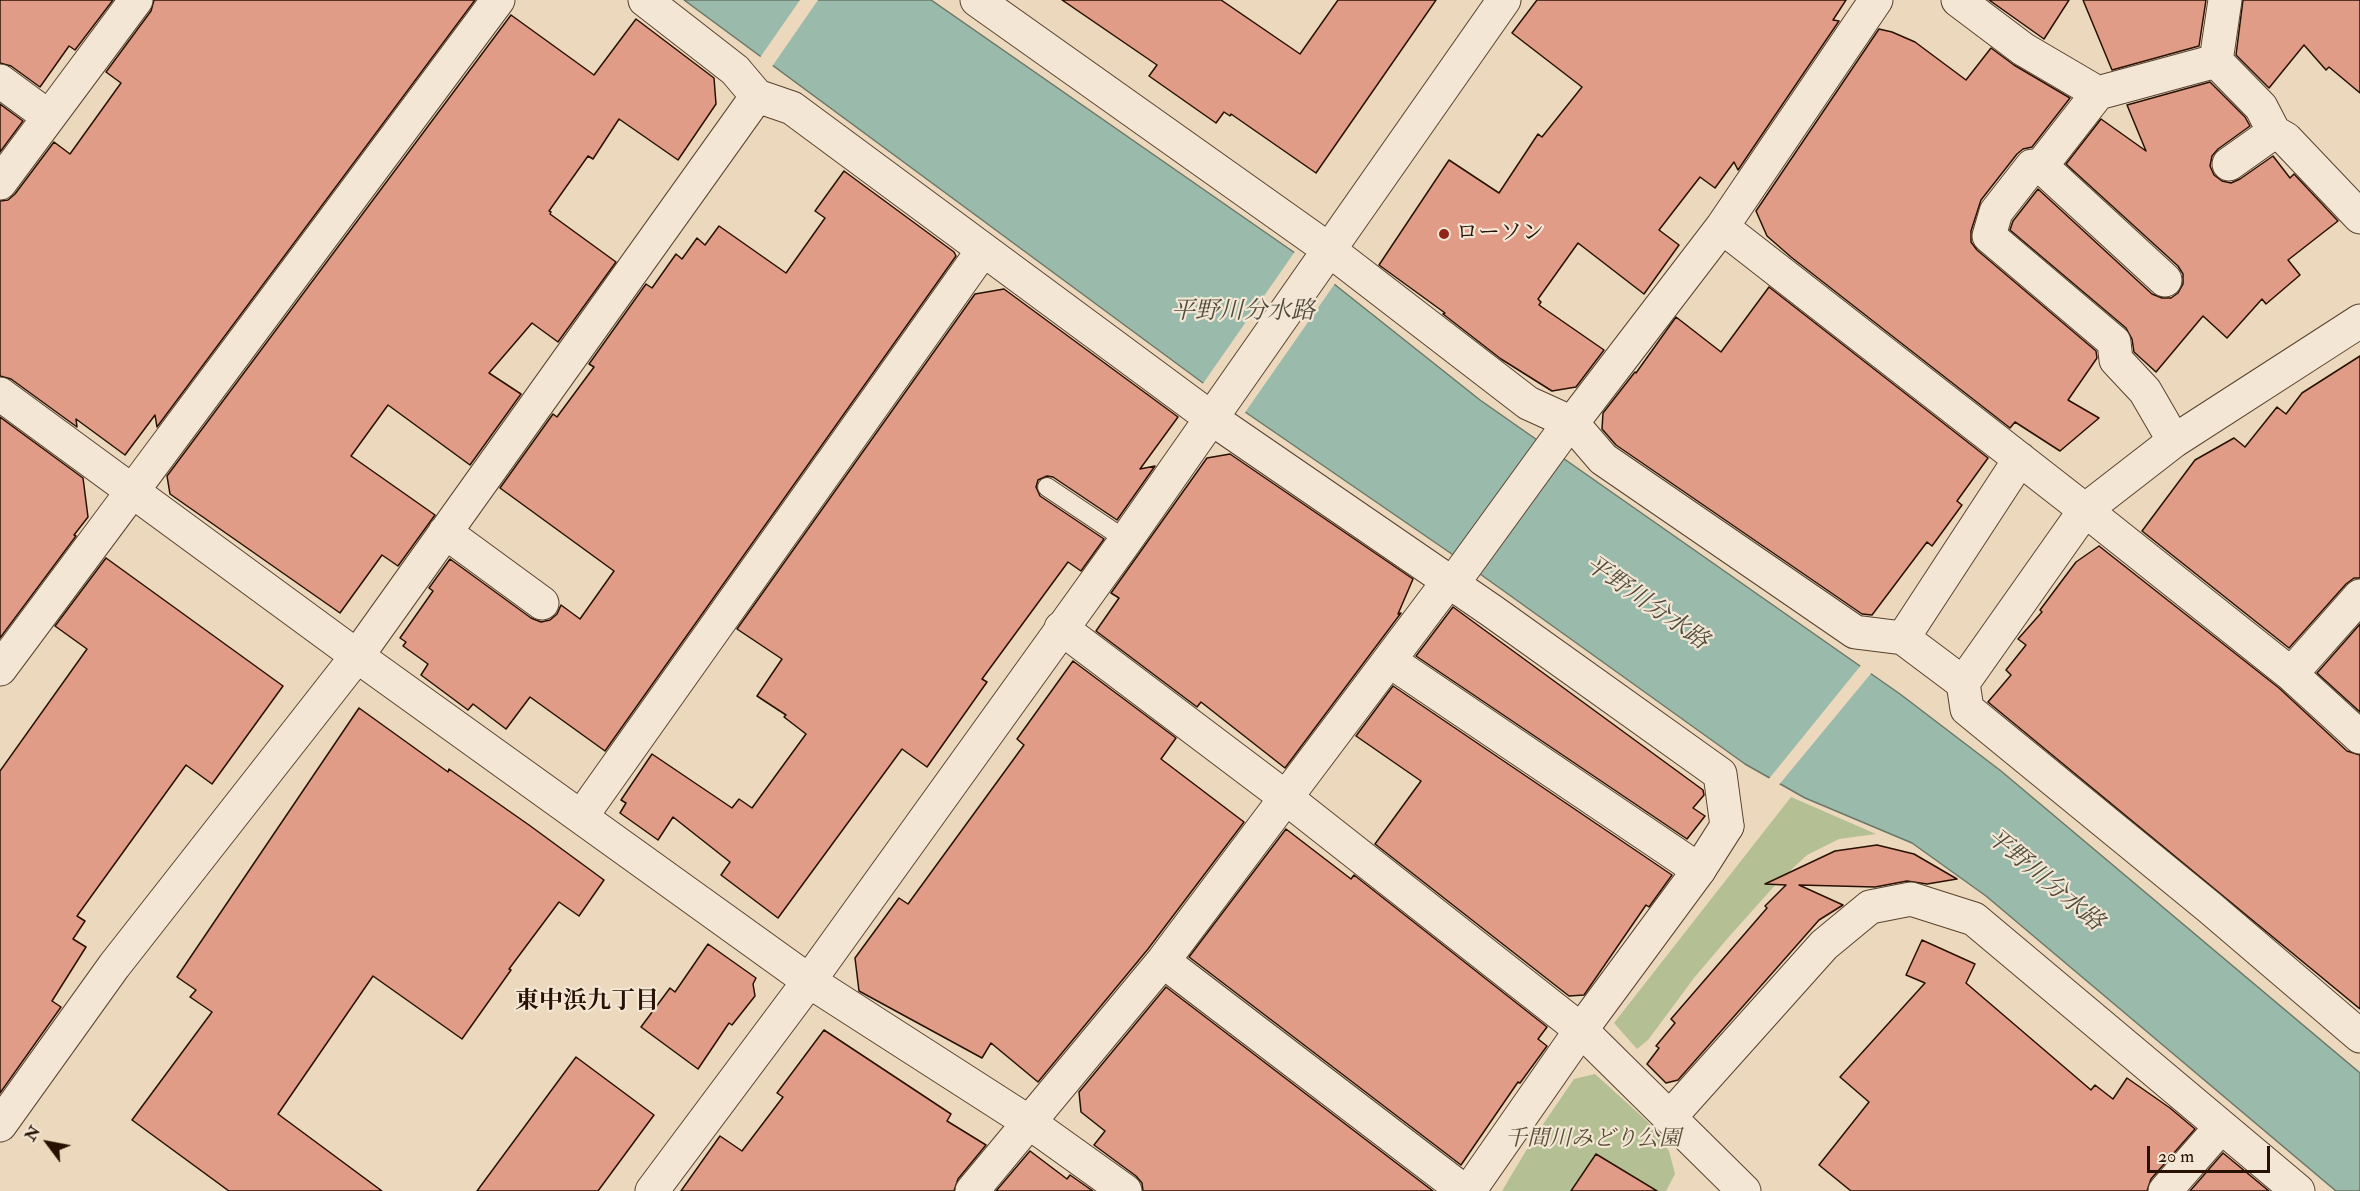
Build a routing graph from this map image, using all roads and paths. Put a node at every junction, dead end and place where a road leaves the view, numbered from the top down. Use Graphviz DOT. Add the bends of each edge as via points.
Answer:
graph roads {
  1 [pos="136,0"];
  2 [pos="498,0"];
  3 [pos="645,0"];
  4 [pos="977,0"];
  5 [pos="1504,0"];
  6 [pos="1876,0"];
  7 [pos="1958,0"];
  8 [pos="2225,0"];
  9 [pos="2216,61"];
  10 [pos="0,81"];
  11 [pos="2098,93"];
  12 [pos="757,96"];
  13 [pos="49,117"];
  14 [pos="2274,132"];
  15 [pos="2229,164"];
  16 [pos="2041,166"];
  17 [pos="0,183"];
  18 [pos="2360,217"];
  19 [pos="1722,226"];
  20 [pos="984,250"];
  21 [pos="1323,257"];
  22 [pos="2165,280"];
  23 [pos="2360,321"];
  24 [pos="0,394"];
  25 [pos="1215,412"];
  26 [pos="1566,430"];
  27 [pos="2174,441"];
  28 [pos="2020,459"];
  29 [pos="1047,487"];
  30 [pos="132,492"];
  31 [pos="2085,510"];
  32 [pos="445,532"];
  33 [pos="1126,540"];
  34 [pos="1454,577"];
  35 [pos="2360,597"];
  36 [pos="542,603"];
  37 [pos="1061,628"];
  38 [pos="1903,638"];
  39 [pos="357,656"];
  40 [pos="1390,660"];
  41 [pos="0,669"];
  42 [pos="2291,674"];
  43 [pos="1963,683"];
  44 [pos="2360,736"];
  45 [pos="1285,797"];
  46 [pos="581,817"];
  47 [pos="1699,870"];
  48 [pos="1163,961"];
  49 [pos="809,981"];
  50 [pos="1581,1030"];
  51 [pos="2360,1036"];
  52 [pos="1670,1117"];
  53 [pos="1030,1123"];
  54 [pos="0,1125"];
  55 [pos="2222,1126"];
  56 [pos="1739,1189"];
  57 [pos="652,1191"];
  58 [pos="972,1191"];
  59 [pos="1125,1191"];
  60 [pos="1464,1191"];
  61 [pos="1469,1191"];
  62 [pos="2165,1191"];
  63 [pos="2298,1191"];
  1 -- 13 [label="street"];
  2 -- 30 [label="street"];
  3 -- 12 [label="street" via="735,70"];
  4 -- 21 [label="street"];
  5 -- 21 [label="street"];
  6 -- 19 [label="street"];
  7 -- 11 [label="street" via="2023,49"];
  8 -- 9 [label="street"];
  9 -- 11 [label="street"];
  9 -- 14 [label="street" via="2261,107"];
  10 -- 13 [label="street"];
  11 -- 16 [label="street"];
  12 -- 20 [label="street" via="792,108"];
  12 -- 32 [label="street"];
  13 -- 17 [label="street"];
  14 -- 15 [label="street"];
  14 -- 18 [label="street" via="2286,139"];
  16 -- 22 [label="street"];
  16 -- 27 [label="street" via="2032,166 1996,212 1989,236 2114,342 2116,360 2145,391"];
  19 -- 26 [label="street"];
  19 -- 28 [label="street"];
  20 -- 25 [label="street"];
  20 -- 46 [label="street"];
  21 -- 25 [label="street"];
  21 -- 26 [label="street"];
  23 -- 27 [label="street"];
  24 -- 30 [label="street"];
  25 -- 33 [label="street"];
  25 -- 34 [label="street"];
  26 -- 34 [label="street"];
  26 -- 38 [label="street" via="1855,632"];
  27 -- 31 [label="street"];
  28 -- 31 [label="street"];
  28 -- 38 [label="street"];
  29 -- 33 [label="lane"];
  30 -- 39 [label="street"];
  30 -- 41 [label="street"];
  31 -- 42 [label="street"];
  31 -- 43 [label="street"];
  32 -- 36 [label="street"];
  32 -- 39 [label="street"];
  33 -- 37 [label="street"];
  34 -- 40 [label="street"];
  34 -- 47 [label="street" via="1720,774 1727,826"];
  35 -- 42 [label="street"];
  37 -- 45 [label="street"];
  37 -- 49 [label="street"];
  38 -- 43 [label="street"];
  39 -- 46 [label="street"];
  39 -- 54 [label="street" via="114,966"];
  40 -- 45 [label="street"];
  40 -- 47 [label="street"];
  42 -- 44 [label="street"];
  43 -- 51 [label="street" via="1966,709 2209,906"];
  45 -- 48 [label="street"];
  45 -- 50 [label="street"];
  46 -- 49 [label="street"];
  47 -- 50 [label="street"];
  48 -- 53 [label="street"];
  48 -- 60 [label="street"];
  49 -- 53 [label="street"];
  49 -- 57 [label="street"];
  50 -- 52 [label="street"];
  50 -- 61 [label="street"];
  52 -- 55 [label="street" via="1824,945 1870,907 1911,899 1974,919"];
  52 -- 56 [label="street"];
  53 -- 58 [label="street"];
  53 -- 59 [label="street"];
  55 -- 62 [label="street"];
  55 -- 63 [label="street"];
}
